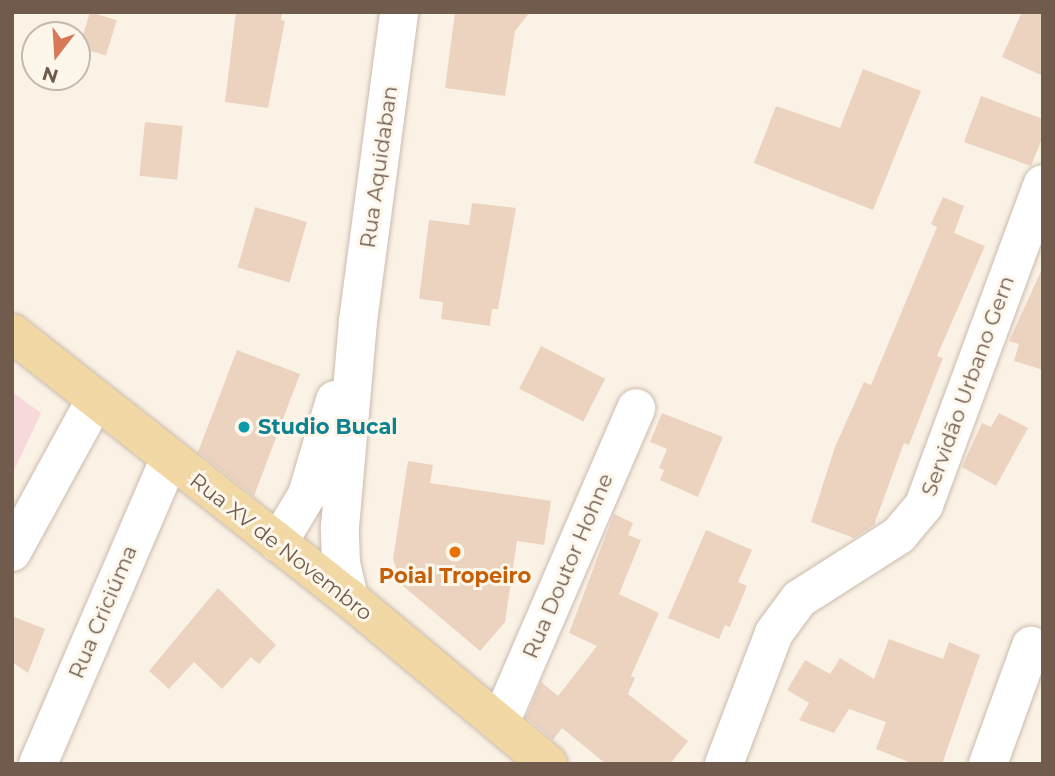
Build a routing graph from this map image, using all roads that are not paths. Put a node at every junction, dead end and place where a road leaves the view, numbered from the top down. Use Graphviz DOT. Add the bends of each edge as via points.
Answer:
graph roads {
  1 [pos="400,12"];
  2 [pos="1043,184"];
  3 [pos="358,321"];
  4 [pos="12,333"];
  5 [pos="94,402"];
  6 [pos="636,408"];
  7 [pos="169,460"];
  8 [pos="278,543"];
  9 [pos="12,552"];
  10 [pos="349,598"];
  11 [pos="1031,646"];
  12 [pos="500,723"];
  13 [pos="38,764"];
  14 [pos="548,764"];
  15 [pos="724,764"];
  16 [pos="988,764"];
  1 -- 3 [label="street, Rua Aquidaban"];
  2 -- 15 [label="street, Servidão Urbano Gern" via="924,505 899,536 799,599 774,633"];
  3 -- 8 [label="street, Rua Aquidaban" via="307,495"];
  3 -- 10 [label="street, Rua Aquidaban" via="341,527 341,564"];
  4 -- 5 [label="main road, Rua XV de Novembro"];
  5 -- 7 [label="main road, Rua XV de Novembro"];
  5 -- 9 [label="street"];
  6 -- 12 [label="street, Rua Doutor Hohne"];
  7 -- 8 [label="main road, Rua XV de Novembro"];
  7 -- 13 [label="street, Rua Criciúma"];
  8 -- 10 [label="main road, Rua XV de Novembro"];
  10 -- 12 [label="main road, Rua XV de Novembro"];
  11 -- 16 [label="street"];
  12 -- 14 [label="main road, Rua XV de Novembro"];
}
